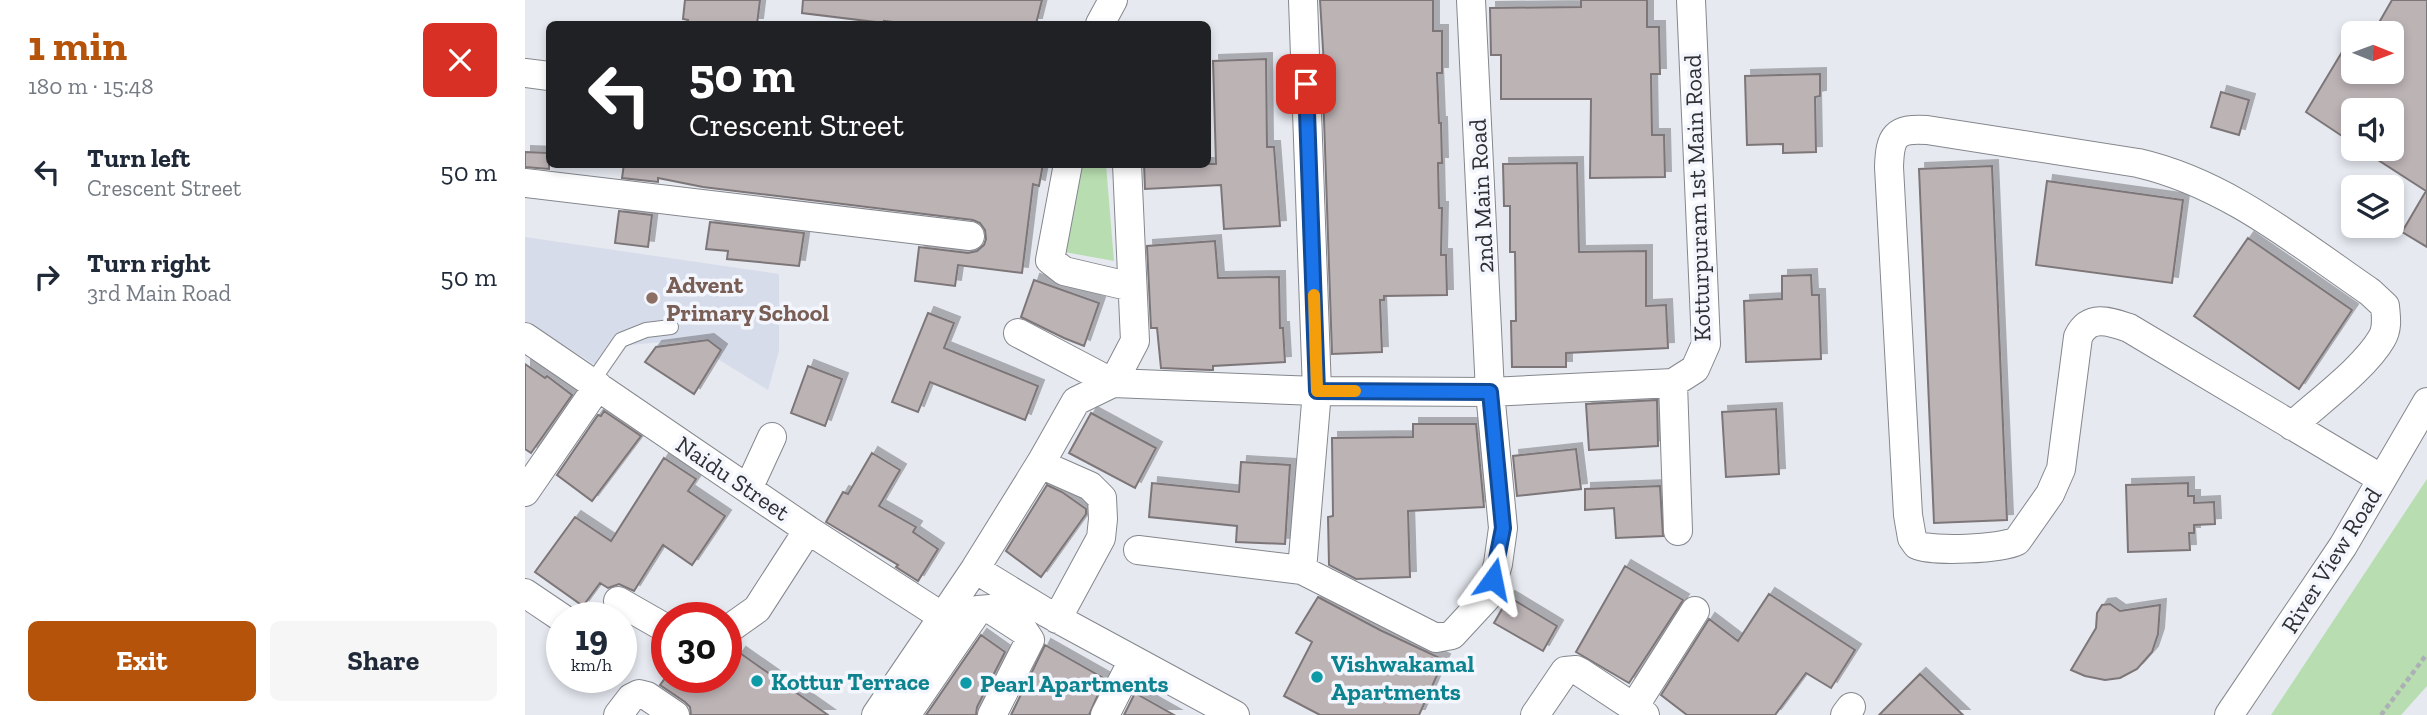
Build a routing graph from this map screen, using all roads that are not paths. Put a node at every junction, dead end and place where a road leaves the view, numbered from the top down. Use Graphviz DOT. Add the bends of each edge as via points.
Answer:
graph roads {
  1 [pos="1113,0"];
  2 [pos="1121,0"];
  3 [pos="1303,0"];
  4 [pos="1471,0"];
  5 [pos="1691,0"];
  6 [pos="1102,21"];
  7 [pos="1122,21"];
  8 [pos="525,73"];
  9 [pos="546,76"];
  10 [pos="1067,168"];
  11 [pos="1127,168"];
  12 [pos="525,183"];
  13 [pos="970,236"];
  14 [pos="1132,287"];
  15 [pos="671,327"];
  16 [pos="1018,333"];
  17 [pos="525,337"];
  18 [pos="1113,383"];
  19 [pos="1673,383"];
  20 [pos="595,384"];
  21 [pos="1317,391"];
  22 [pos="1490,392"];
  23 [pos="2427,402"];
  24 [pos="2292,426"];
  25 [pos="772,437"];
  26 [pos="1042,461"];
  27 [pos="2382,479"];
  28 [pos="748,489"];
  29 [pos="525,492"];
  30 [pos="809,530"];
  31 [pos="1678,531"];
  32 [pos="1138,550"];
  33 [pos="975,569"];
  34 [pos="1302,570"];
  35 [pos="525,593"];
  36 [pos="618,601"];
  37 [pos="546,607"];
  38 [pos="1695,611"];
  39 [pos="943,617"];
  40 [pos="1057,619"];
  41 [pos="651,620"];
  42 [pos="742,620"];
  43 [pos="1133,660"];
  44 [pos="1640,711"];
  45 [pos="1225,713"];
  46 [pos="618,715"];
  47 [pos="675,715"];
  48 [pos="876,715"];
  49 [pos="906,715"];
  50 [pos="992,715"];
  51 [pos="1105,715"];
  52 [pos="1535,715"];
  53 [pos="2229,715"];
  1 -- 6 [label="street"];
  2 -- 7 [label="street"];
  3 -- 21 [label="street"];
  4 -- 22 [label="street, 2nd Main Road"];
  5 -- 19 [label="street, Kotturpuram 1st Main Road" via="1706,344 1695,369"];
  8 -- 9 [label="street"];
  10 -- 14 [label="street" via="1050,260 1064,271"];
  11 -- 14 [label="street"];
  12 -- 13 [label="street"];
  14 -- 18 [label="street" via="1135,341"];
  15 -- 20 [label="lane" via="621,340"];
  16 -- 18 [label="street"];
  17 -- 20 [label="street, Naidu Street"];
  18 -- 21 [label="street"];
  18 -- 26 [label="street" via="1076,401"];
  19 -- 22 [label="street"];
  19 -- 31 [label="street"];
  20 -- 28 [label="street, Naidu Street"];
  20 -- 29 [label="street"];
  21 -- 22 [label="street"];
  21 -- 34 [label="street"];
  22 -- 34 [label="street, 2nd Main Road" via="1503,528 1498,564 1489,595 1453,635 1436,638"];
  23 -- 27 [label="street, River View Road"];
  24 -- 24 [label="street" via="2382,338 2385,306 2370,292 2237,202 2165,169 1927,130 1911,129 1895,136 1889,167 1908,515 1917,545 1933,549 1999,547 2017,541 2057,482 2078,337 2090,322 2101,320 2129,328"];
  24 -- 27 [label="street"];
  25 -- 28 [label="street"];
  26 -- 33 [label="street"];
  26 -- 40 [label="street" via="1090,486 1102,498 1101,538"];
  27 -- 53 [label="street, River View Road" via="2343,546"];
  28 -- 30 [label="street, Naidu Street"];
  30 -- 39 [label="street, Naidu Street"];
  30 -- 42 [label="street" via="757,609"];
  32 -- 34 [label="street, 2nd Main Road"];
  33 -- 39 [label="street"];
  33 -- 40 [label="street"];
  35 -- 37 [label="street"];
  36 -- 41 [label="street"];
  38 -- 44 [label="street"];
  39 -- 48 [label="street"];
  40 -- 43 [label="street"];
  43 -- 45 [label="street"];
  43 -- 51 [label="street"];
  44 -- 52 [label="street" via="1570,670"];
  46 -- 47 [label="street" via="639,694"];
  49 -- 50 [label="street" via="978,610 990,609 1030,640"];
}
